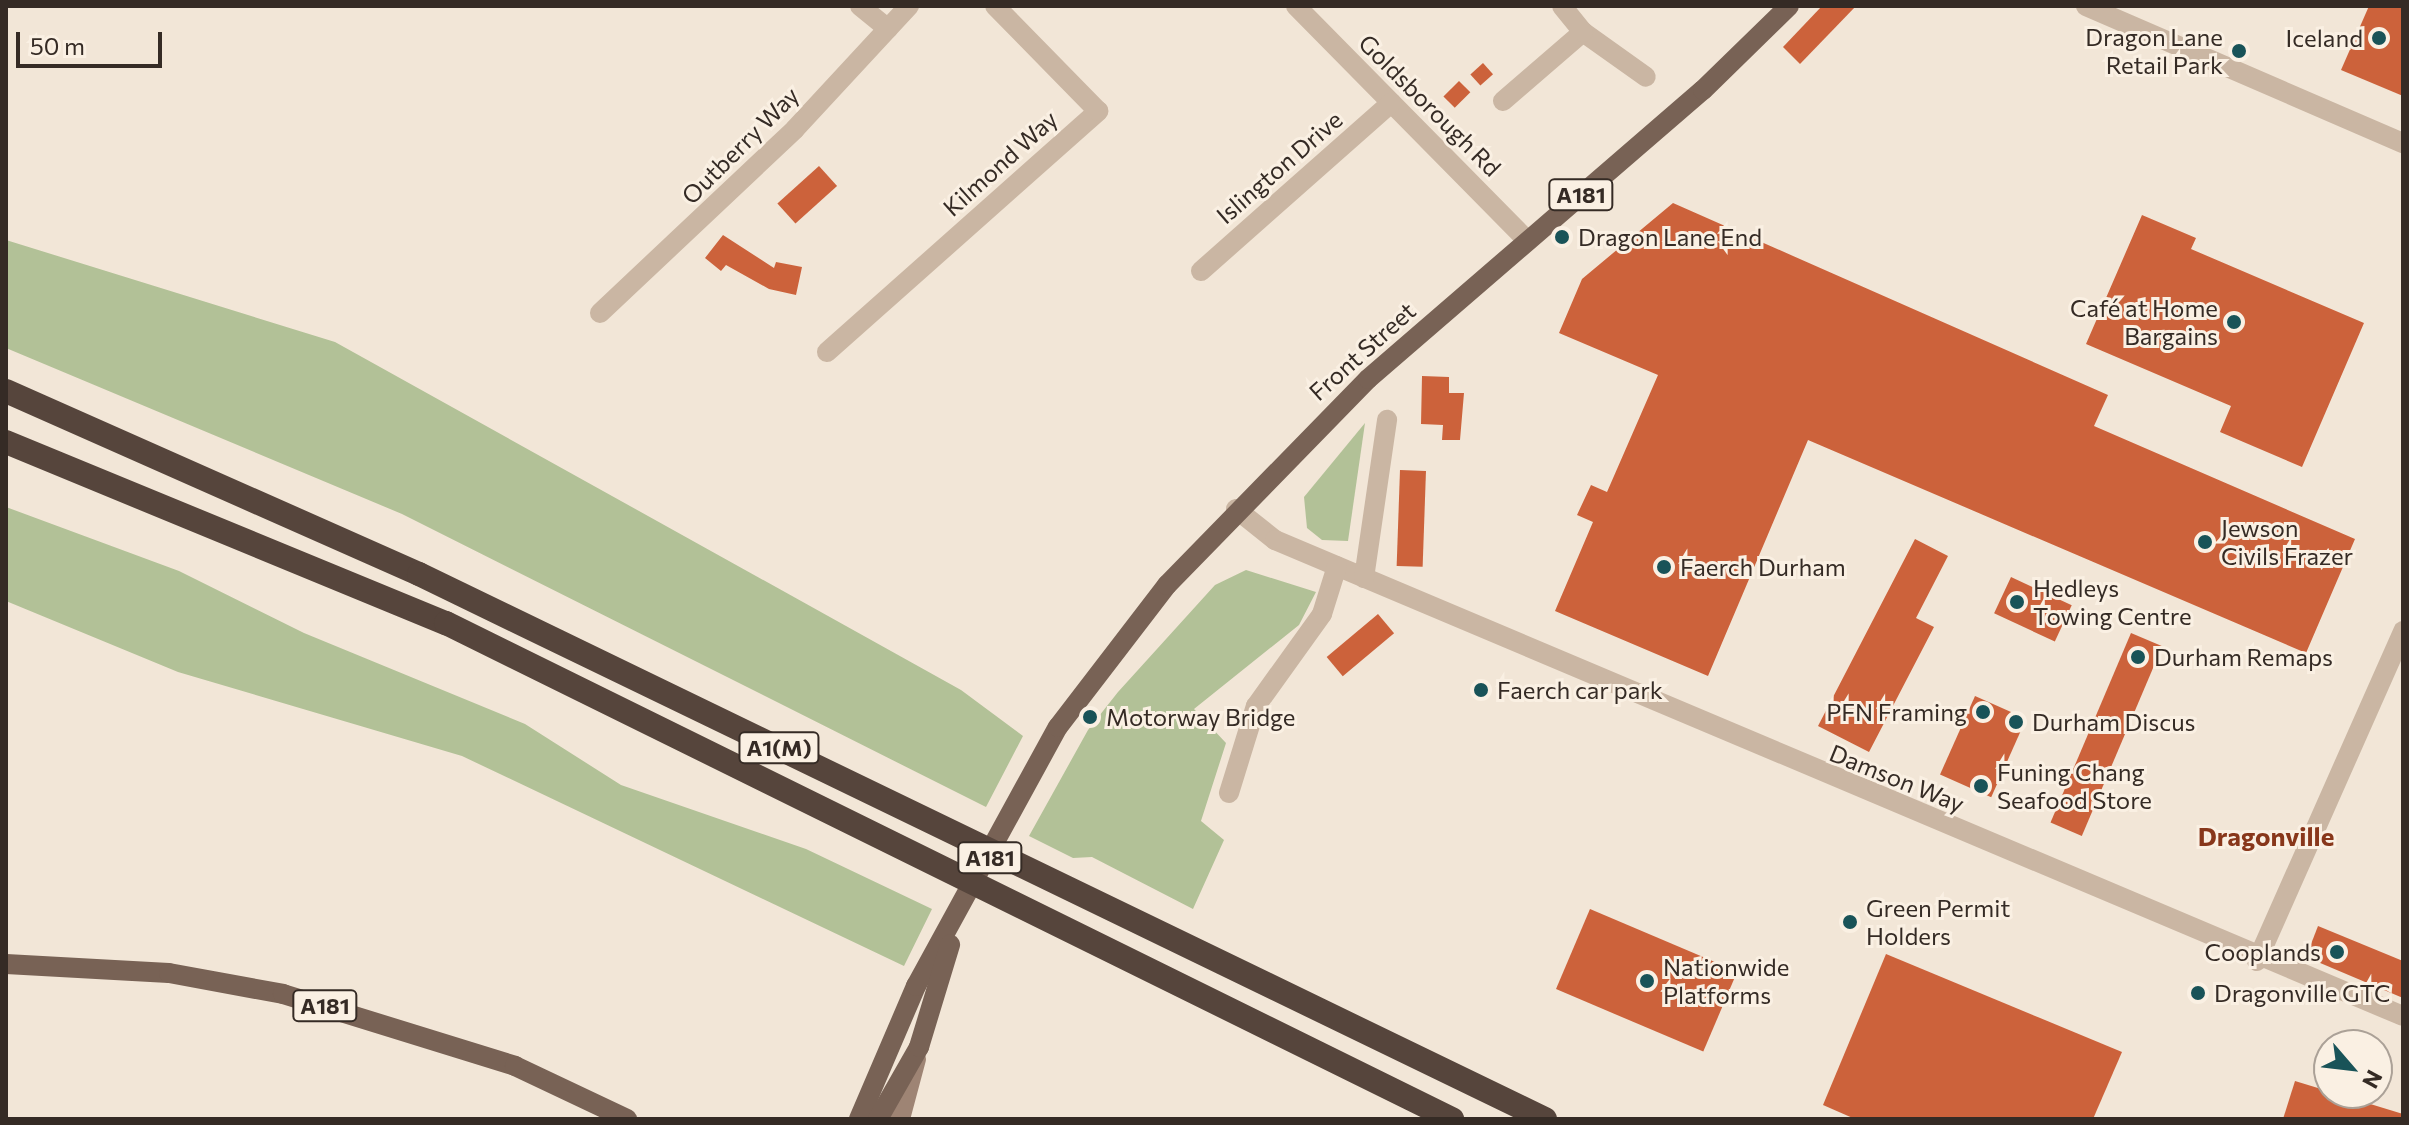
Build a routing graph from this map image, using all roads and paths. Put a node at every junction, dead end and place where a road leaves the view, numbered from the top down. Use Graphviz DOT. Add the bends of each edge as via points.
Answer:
graph roads {
  1 [pos="860,6"];
  2 [pos="909,6"];
  3 [pos="995,6"];
  4 [pos="1562,6"];
  5 [pos="1789,6"];
  6 [pos="2086,6"];
  7 [pos="1301,8"];
  8 [pos="888,29"];
  9 [pos="1583,32"];
  10 [pos="1646,77"];
  11 [pos="1503,101"];
  12 [pos="1391,103"];
  13 [pos="2403,143"];
  14 [pos="1528,241"];
  15 [pos="1201,271"];
  16 [pos="600,313"];
  17 [pos="827,352"];
  18 [pos="6,391"];
  19 [pos="1387,420"];
  20 [pos="6,442"];
  21 [pos="1236,509"];
  22 [pos="1337,566"];
  23 [pos="1364,578"];
  24 [pos="2403,631"];
  25 [pos="1229,793"];
  26 [pos="954,929"];
  27 [pos="2257,961"];
  28 [pos="6,964"];
  29 [pos="2403,1016"];
  30 [pos="919,1047"];
  31 [pos="627,1119"];
  32 [pos="859,1119"];
  33 [pos="878,1119"];
  34 [pos="900,1119"];
  35 [pos="1452,1119"];
  36 [pos="1545,1119"];
  1 -- 8 [label="street"];
  2 -- 8 [label="street, Outberry Way"];
  3 -- 17 [label="street, Kilmond Way" via="1098,111"];
  4 -- 9 [label="street"];
  5 -- 14 [label="main road, Front Street / A181"];
  6 -- 13 [label="street"];
  7 -- 12 [label="street, Goldsborough Rd"];
  8 -- 16 [label="street, Outberry Way" via="795,129"];
  9 -- 10 [label="street"];
  9 -- 11 [label="street"];
  12 -- 14 [label="street, Goldsborough Rd"];
  12 -- 15 [label="street, Islington Drive"];
  14 -- 21 [label="main road, Front Street / A181" via="1368,379"];
  18 -- 36 [label="highway, A1(M)" via="419,574"];
  19 -- 23 [label="street"];
  20 -- 35 [label="highway, A1(M)" via="446,623"];
  21 -- 22 [label="street, Damson Way" via="1275,540"];
  21 -- 26 [label="main road, Front Street / A181" via="1101,666 1026,786"];
  22 -- 23 [label="street, Damson Way"];
  22 -- 25 [label="street" via="1322,614 1256,706"];
  23 -- 27 [label="street, Damson Way"];
  24 -- 27 [label="street"];
  26 -- 30 [label="main road, A181"];
  26 -- 32 [label="main road, A181" via="916,986"];
  27 -- 29 [label="street, Damson Way"];
  28 -- 31 [label="main road, A181" via="169,973 283,994 515,1066"];
  30 -- 33 [label="main road, A181"];
  30 -- 34 [label="main road"];
}
